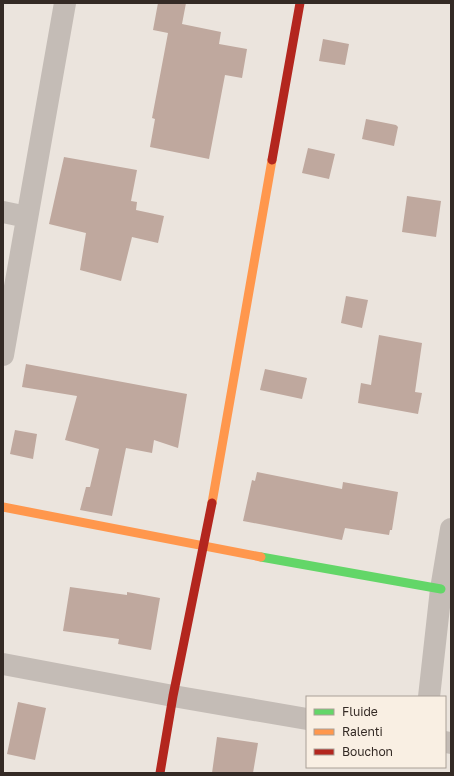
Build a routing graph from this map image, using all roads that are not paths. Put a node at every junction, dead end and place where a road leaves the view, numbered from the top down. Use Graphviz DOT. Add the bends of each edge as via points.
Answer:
graph roads {
  1 [pos="65,3"];
  2 [pos="300,3"];
  3 [pos="3,212"];
  4 [pos="27,217"];
  5 [pos="3,355"];
  6 [pos="3,507"];
  7 [pos="451,529"];
  8 [pos="204,546"];
  9 [pos="440,589"];
  10 [pos="3,664"];
  11 [pos="173,696"];
  12 [pos="429,696"];
  13 [pos="306,719"];
  14 [pos="160,773"];
  1 -- 4 [label="street"];
  2 -- 8 [label="street"];
  3 -- 4 [label="street"];
  4 -- 5 [label="street"];
  6 -- 8 [label="street"];
  7 -- 9 [label="street"];
  8 -- 9 [label="street"];
  8 -- 11 [label="street"];
  9 -- 12 [label="street"];
  10 -- 11 [label="street"];
  11 -- 13 [label="street"];
  11 -- 14 [label="street"];
}
